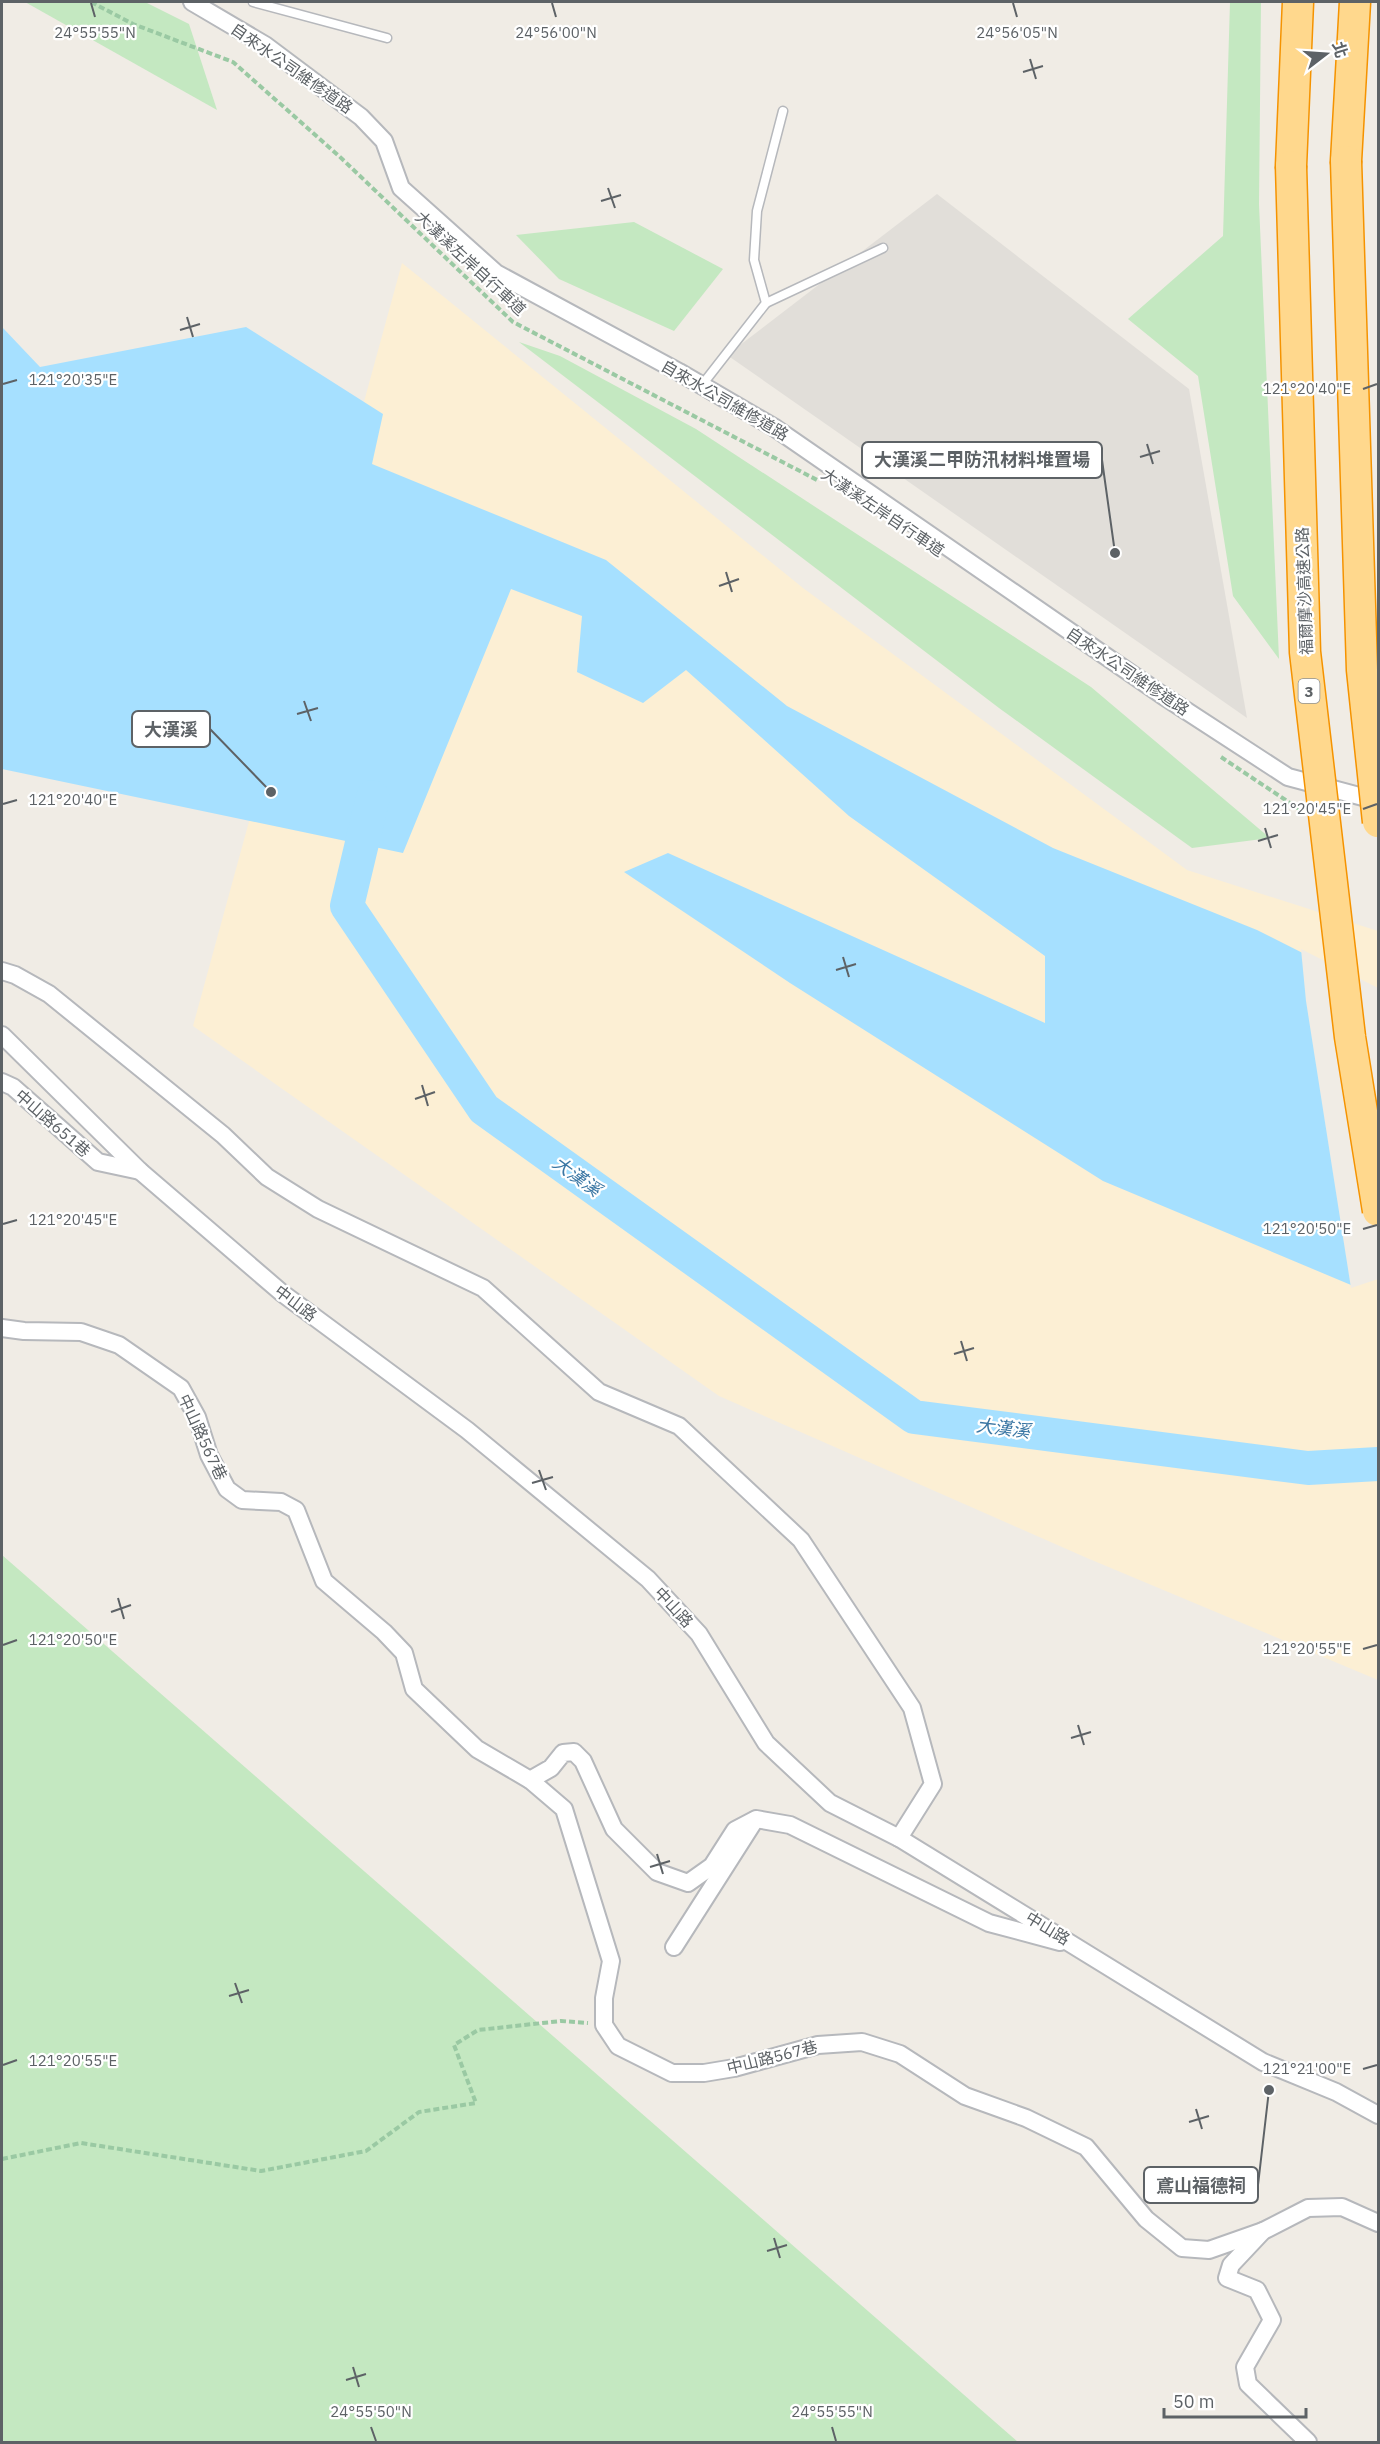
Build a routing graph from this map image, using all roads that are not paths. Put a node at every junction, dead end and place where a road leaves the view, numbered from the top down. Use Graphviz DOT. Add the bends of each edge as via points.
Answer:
graph roads {
  1 [pos="192,2"];
  2 [pos="253,2"];
  3 [pos="1298,2"];
  4 [pos="1355,2"];
  5 [pos="387,38"];
  6 [pos="783,111"];
  7 [pos="883,248"];
  8 [pos="766,303"];
  9 [pos="702,385"];
  10 [pos="1378,801"];
  11 [pos="1378,822"];
  12 [pos="2,971"];
  13 [pos="2,1035"];
  14 [pos="2,1082"];
  15 [pos="140,1171"];
  16 [pos="1378,1211"];
  17 [pos="2,1328"];
  18 [pos="530,1780"];
  19 [pos="756,1819"];
  20 [pos="899,1838"];
  21 [pos="674,1947"];
  22 [pos="1079,1947"];
  23 [pos="1378,2115"];
  24 [pos="1378,2223"];
  25 [pos="1263,2231"];
  26 [pos="1308,2442"];
  1 -- 9 [label="street, 自來水公司維修道路" via="265,45 361,117 384,141 400,188 496,273"];
  2 -- 5 [label="lane"];
  3 -- 16 [label="highway, 福爾摩沙高速公路 / 3, bridge" via="1292,166 1305,652 1350,1037"];
  4 -- 11 [label="highway, bridge" via="1346,161 1362,670"];
  6 -- 8 [label="lane" via="757,211 754,260"];
  7 -- 8 [label="lane"];
  8 -- 9 [label="lane"];
  9 -- 10 [label="street, 自來水公司維修道路" via="775,428 1162,695 1288,777"];
  12 -- 20 [label="street" via="49,994 223,1135 267,1177 318,1209 483,1288 599,1392 679,1426 801,1540 912,1708 933,1784"];
  13 -- 15 [label="street, 中山路"];
  14 -- 15 [label="street, 中山路651巷" via="98,1162"];
  15 -- 20 [label="street, 中山路" via="282,1293 467,1430 648,1579 699,1634 766,1743 830,1803"];
  17 -- 18 [label="street, 中山路567巷" via="81,1332 119,1345 181,1388 227,1489 242,1500 281,1502 296,1510 324,1581 404,1653 414,1689 477,1749"];
  18 -- 19 [label="street" via="551,1768 563,1753 574,1752 583,1761 614,1829 657,1872 688,1883 712,1866 735,1830"];
  18 -- 25 [label="street, 中山路567巷" via="564,1809 611,1961 604,2025 618,2046 672,2073 704,2073 818,2045 862,2042 900,2054 965,2096 1026,2118 1086,2147 1146,2219 1182,2248 1209,2250"];
  19 -- 21 [label="street"];
  19 -- 22 [label="street" via="789,1825 989,1923"];
  20 -- 22 [label="street, 中山路"];
  22 -- 23 [label="street, 中山路" via="1263,2062 1336,2092"];
  24 -- 25 [label="street" via="1342,2207 1308,2208"];
  25 -- 26 [label="street" via="1231,2265 1227,2278 1257,2290 1272,2320 1245,2367 1248,2384"];
}
